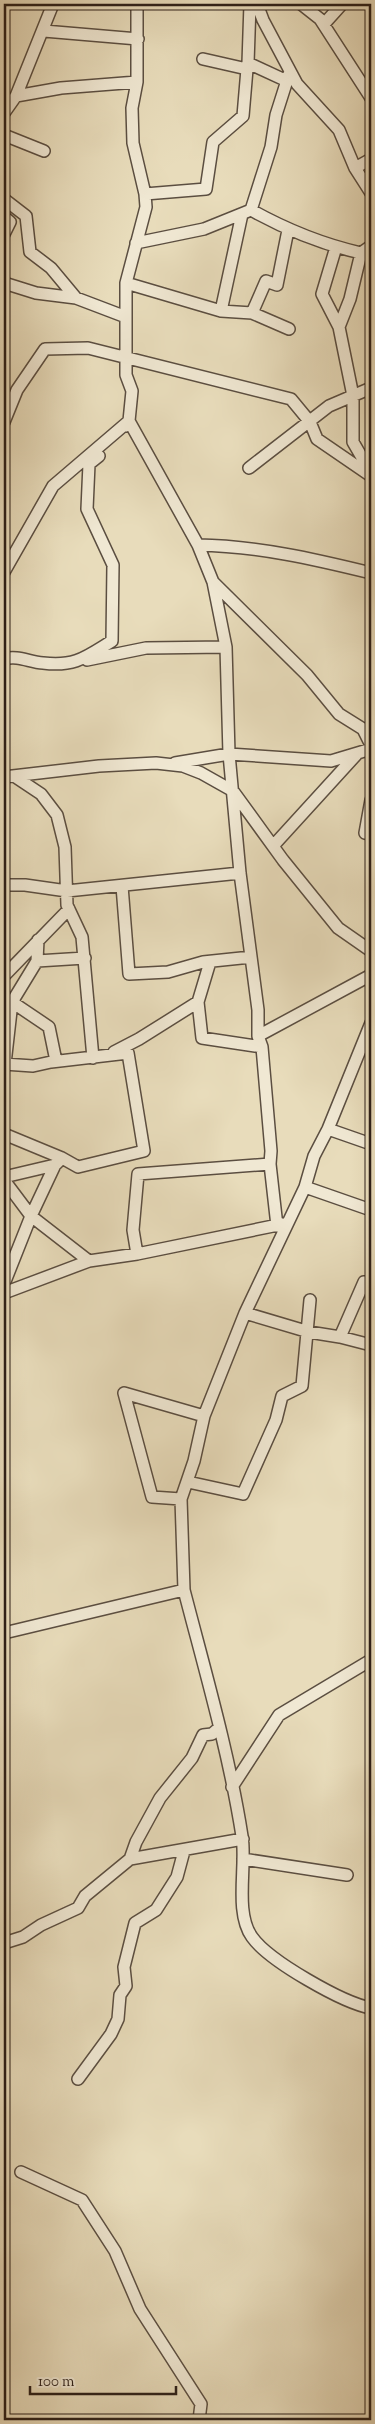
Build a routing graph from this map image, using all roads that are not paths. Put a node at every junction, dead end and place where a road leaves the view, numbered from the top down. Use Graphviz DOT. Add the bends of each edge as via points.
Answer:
graph roads {
  1 [pos="54,4"];
  2 [pos="137,4"];
  3 [pos="250,4"];
  4 [pos="257,4"];
  5 [pos="301,4"];
  6 [pos="342,4"];
  7 [pos="324,24"];
  8 [pos="44,31"];
  9 [pos="138,39"];
  10 [pos="203,60"];
  11 [pos="248,66"];
  12 [pos="288,76"];
  13 [pos="137,82"];
  14 [pos="16,96"];
  15 [pos="371,98"];
  16 [pos="4,112"];
  17 [pos="4,135"];
  18 [pos="44,151"];
  19 [pos="371,159"];
  20 [pos="355,168"];
  21 [pos="145,194"];
  22 [pos="371,194"];
  23 [pos="4,199"];
  24 [pos="247,212"];
  25 [pos="4,217"];
  26 [pos="288,230"];
  27 [pos="4,234"];
  28 [pos="136,243"];
  29 [pos="371,246"];
  30 [pos="336,247"];
  31 [pos="361,253"];
  32 [pos="4,283"];
  33 [pos="126,283"];
  34 [pos="76,298"];
  35 [pos="221,311"];
  36 [pos="252,312"];
  37 [pos="126,317"];
  38 [pos="339,328"];
  39 [pos="289,329"];
  40 [pos="126,359"];
  41 [pos="371,388"];
  42 [pos="353,396"];
  43 [pos="128,421"];
  44 [pos="4,422"];
  45 [pos="310,422"];
  46 [pos="249,468"];
  47 [pos="371,475"];
  48 [pos="198,545"];
  49 [pos="4,572"];
  50 [pos="371,573"];
  51 [pos="213,582"];
  52 [pos="226,647"];
  53 [pos="4,659"];
  54 [pos="78,662"];
  55 [pos="371,747"];
  56 [pos="358,753"];
  57 [pos="229,754"];
  58 [pos="171,764"];
  59 [pos="9,776"];
  60 [pos="233,791"];
  61 [pos="371,800"];
  62 [pos="371,834"];
  63 [pos="273,846"];
  64 [pos="240,874"];
  65 [pos="4,885"];
  66 [pos="122,886"];
  67 [pos="68,891"];
  68 [pos="69,909"];
  69 [pos="38,940"];
  70 [pos="371,951"];
  71 [pos="251,957"];
  72 [pos="86,958"];
  73 [pos="37,961"];
  74 [pos="210,962"];
  75 [pos="371,975"];
  76 [pos="4,976"];
  77 [pos="12,1002"];
  78 [pos="198,1002"];
  79 [pos="371,1023"];
  80 [pos="260,1041"];
  81 [pos="106,1056"];
  82 [pos="93,1058"];
  83 [pos="56,1061"];
  84 [pos="4,1064"];
  85 [pos="328,1129"];
  86 [pos="4,1134"];
  87 [pos="371,1144"];
  88 [pos="58,1161"];
  89 [pos="270,1164"];
  90 [pos="4,1179"];
  91 [pos="305,1187"];
  92 [pos="371,1210"];
  93 [pos="31,1216"];
  94 [pos="283,1224"];
  95 [pos="137,1254"];
  96 [pos="89,1261"];
  97 [pos="371,1283"];
  98 [pos="4,1284"];
  99 [pos="4,1293"];
  100 [pos="310,1300"];
  101 [pos="245,1313"];
  102 [pos="309,1332"];
  103 [pos="340,1336"];
  104 [pos="371,1345"];
  105 [pos="204,1416"];
  106 [pos="188,1482"];
  107 [pos="181,1499"];
  108 [pos="184,1590"];
  109 [pos="4,1633"];
  110 [pos="371,1660"];
  111 [pos="366,1669"];
  112 [pos="219,1728"];
  113 [pos="232,1787"];
  114 [pos="243,1839"];
  115 [pos="184,1850"];
  116 [pos="130,1859"];
  117 [pos="242,1859"];
  118 [pos="347,1875"];
  119 [pos="4,1944"];
  120 [pos="371,2008"];
  121 [pos="78,2079"];
  122 [pos="21,2172"];
  123 [pos="200,2420"];
  1 -- 8 [label="street"];
  2 -- 9 [label="street"];
  3 -- 11 [label="street"];
  4 -- 12 [label="street"];
  5 -- 7 [label="street"];
  6 -- 7 [label="street"];
  7 -- 15 [label="street"];
  8 -- 9 [label="street"];
  8 -- 14 [label="street"];
  9 -- 13 [label="street"];
  10 -- 11 [label="street"];
  11 -- 12 [label="street"];
  11 -- 21 [label="street" via="243,116 213,142 206,189"];
  12 -- 20 [label="street" via="339,130"];
  12 -- 24 [label="street" via="276,115 271,147"];
  13 -- 14 [label="street" via="61,88"];
  13 -- 21 [label="street" via="132,108 133,143"];
  14 -- 16 [label="street"];
  17 -- 18 [label="street"];
  19 -- 20 [label="street"];
  20 -- 22 [label="street"];
  21 -- 28 [label="street" via="146,207"];
  23 -- 34 [label="street" via="26,216 30,252 51,268"];
  24 -- 26 [label="street"];
  24 -- 28 [label="street" via="204,229"];
  24 -- 35 [label="street"];
  25 -- 27 [label="street" via="10,222"];
  26 -- 30 [label="street"];
  26 -- 36 [label="street" via="277,285 266,281"];
  28 -- 33 [label="street"];
  29 -- 31 [label="street"];
  30 -- 31 [label="street"];
  30 -- 38 [label="street" via="322,294"];
  31 -- 38 [label="street" via="350,300"];
  32 -- 34 [label="street" via="36,293"];
  33 -- 35 [label="street"];
  33 -- 37 [label="street"];
  34 -- 37 [label="street"];
  35 -- 36 [label="street"];
  36 -- 39 [label="street"];
  37 -- 40 [label="street"];
  38 -- 42 [label="street"];
  40 -- 43 [label="street" via="126,375 132,391"];
  40 -- 44 [label="street" via="88,348 45,349 17,390"];
  40 -- 45 [label="street" via="291,399"];
  41 -- 42 [label="street"];
  42 -- 45 [label="street" via="330,406"];
  42 -- 47 [label="street" via="354,442"];
  43 -- 48 [label="street"];
  43 -- 49 [label="street" via="53,486"];
  43 -- 54 [label="street" via="117,440 90,464 87,509 112,565 112,641"];
  45 -- 46 [label="street"];
  45 -- 47 [label="street" via="317,439"];
  48 -- 50 [label="street" via="230,546 309,558"];
  48 -- 51 [label="street"];
  51 -- 52 [label="street"];
  51 -- 55 [label="street" via="307,675 339,714 363,729"];
  52 -- 54 [label="street" via="146,648"];
  52 -- 57 [label="street"];
  53 -- 54 [label="street"];
  55 -- 56 [label="street"];
  56 -- 57 [label="street" via="331,761 311,762"];
  56 -- 63 [label="street"];
  57 -- 58 [label="street"];
  57 -- 60 [label="street"];
  58 -- 59 [label="street" via="99,766"];
  58 -- 60 [label="street" via="201,773"];
  59 -- 67 [label="street" via="41,794 56,815 65,847"];
  60 -- 63 [label="street"];
  60 -- 64 [label="street"];
  61 -- 62 [label="street" via="365,833"];
  63 -- 70 [label="street" via="338,928"];
  64 -- 66 [label="street"];
  64 -- 71 [label="street"];
  65 -- 67 [label="street" via="25,884"];
  66 -- 67 [label="street"];
  66 -- 74 [label="street" via="129,974 168,972"];
  67 -- 68 [label="street"];
  68 -- 69 [label="street"];
  68 -- 72 [label="street" via="82,937"];
  69 -- 73 [label="street"];
  69 -- 76 [label="street"];
  71 -- 74 [label="street"];
  71 -- 80 [label="street"];
  72 -- 73 [label="street"];
  72 -- 82 [label="street"];
  73 -- 77 [label="street"];
  74 -- 78 [label="street"];
  75 -- 80 [label="street"];
  77 -- 83 [label="street" via="49,1027"];
  77 -- 84 [label="street"];
  78 -- 80 [label="street" via="202,1038"];
  78 -- 81 [label="street"];
  79 -- 85 [label="street"];
  80 -- 89 [label="street"];
  81 -- 82 [label="street"];
  81 -- 88 [label="street" via="128,1053 144,1151 78,1167"];
  82 -- 83 [label="street"];
  83 -- 84 [label="street" via="33,1066"];
  85 -- 87 [label="street"];
  85 -- 91 [label="street" via="314,1156"];
  86 -- 88 [label="street"];
  88 -- 90 [label="street"];
  88 -- 93 [label="street"];
  89 -- 94 [label="street"];
  89 -- 95 [label="street" via="138,1174 133,1230"];
  90 -- 93 [label="street"];
  91 -- 92 [label="street"];
  91 -- 94 [label="street"];
  93 -- 96 [label="street"];
  93 -- 98 [label="street"];
  94 -- 95 [label="street"];
  94 -- 101 [label="street"];
  95 -- 96 [label="street"];
  96 -- 99 [label="street"];
  97 -- 103 [label="street" via="364,1282"];
  100 -- 102 [label="street"];
  101 -- 102 [label="street"];
  101 -- 105 [label="street"];
  102 -- 103 [label="street"];
  102 -- 106 [label="street" via="302,1386 282,1396 276,1420 243,1494"];
  103 -- 104 [label="street"];
  105 -- 106 [label="street"];
  105 -- 107 [label="street" via="124,1393 152,1497"];
  106 -- 107 [label="street"];
  107 -- 108 [label="street"];
  108 -- 109 [label="street"];
  108 -- 112 [label="street"];
  110 -- 111 [label="street"];
  111 -- 113 [label="street" via="279,1715"];
  112 -- 113 [label="street"];
  112 -- 116 [label="street" via="212,1734 203,1735 192,1758 160,1798"];
  113 -- 114 [label="street"];
  114 -- 115 [label="street"];
  114 -- 117 [label="street"];
  115 -- 116 [label="street"];
  115 -- 121 [label="street" via="176,1877 156,1910 135,1923 124,1967 126,1986 120,1995 118,2019"];
  116 -- 119 [label="street" via="85,1896 78,1908"];
  117 -- 118 [label="street"];
  117 -- 120 [label="street" via="244,1916 252,1937 316,1985"];
  122 -- 123 [label="street" via="82,2200 115,2251 140,2310 201,2404"];
}
